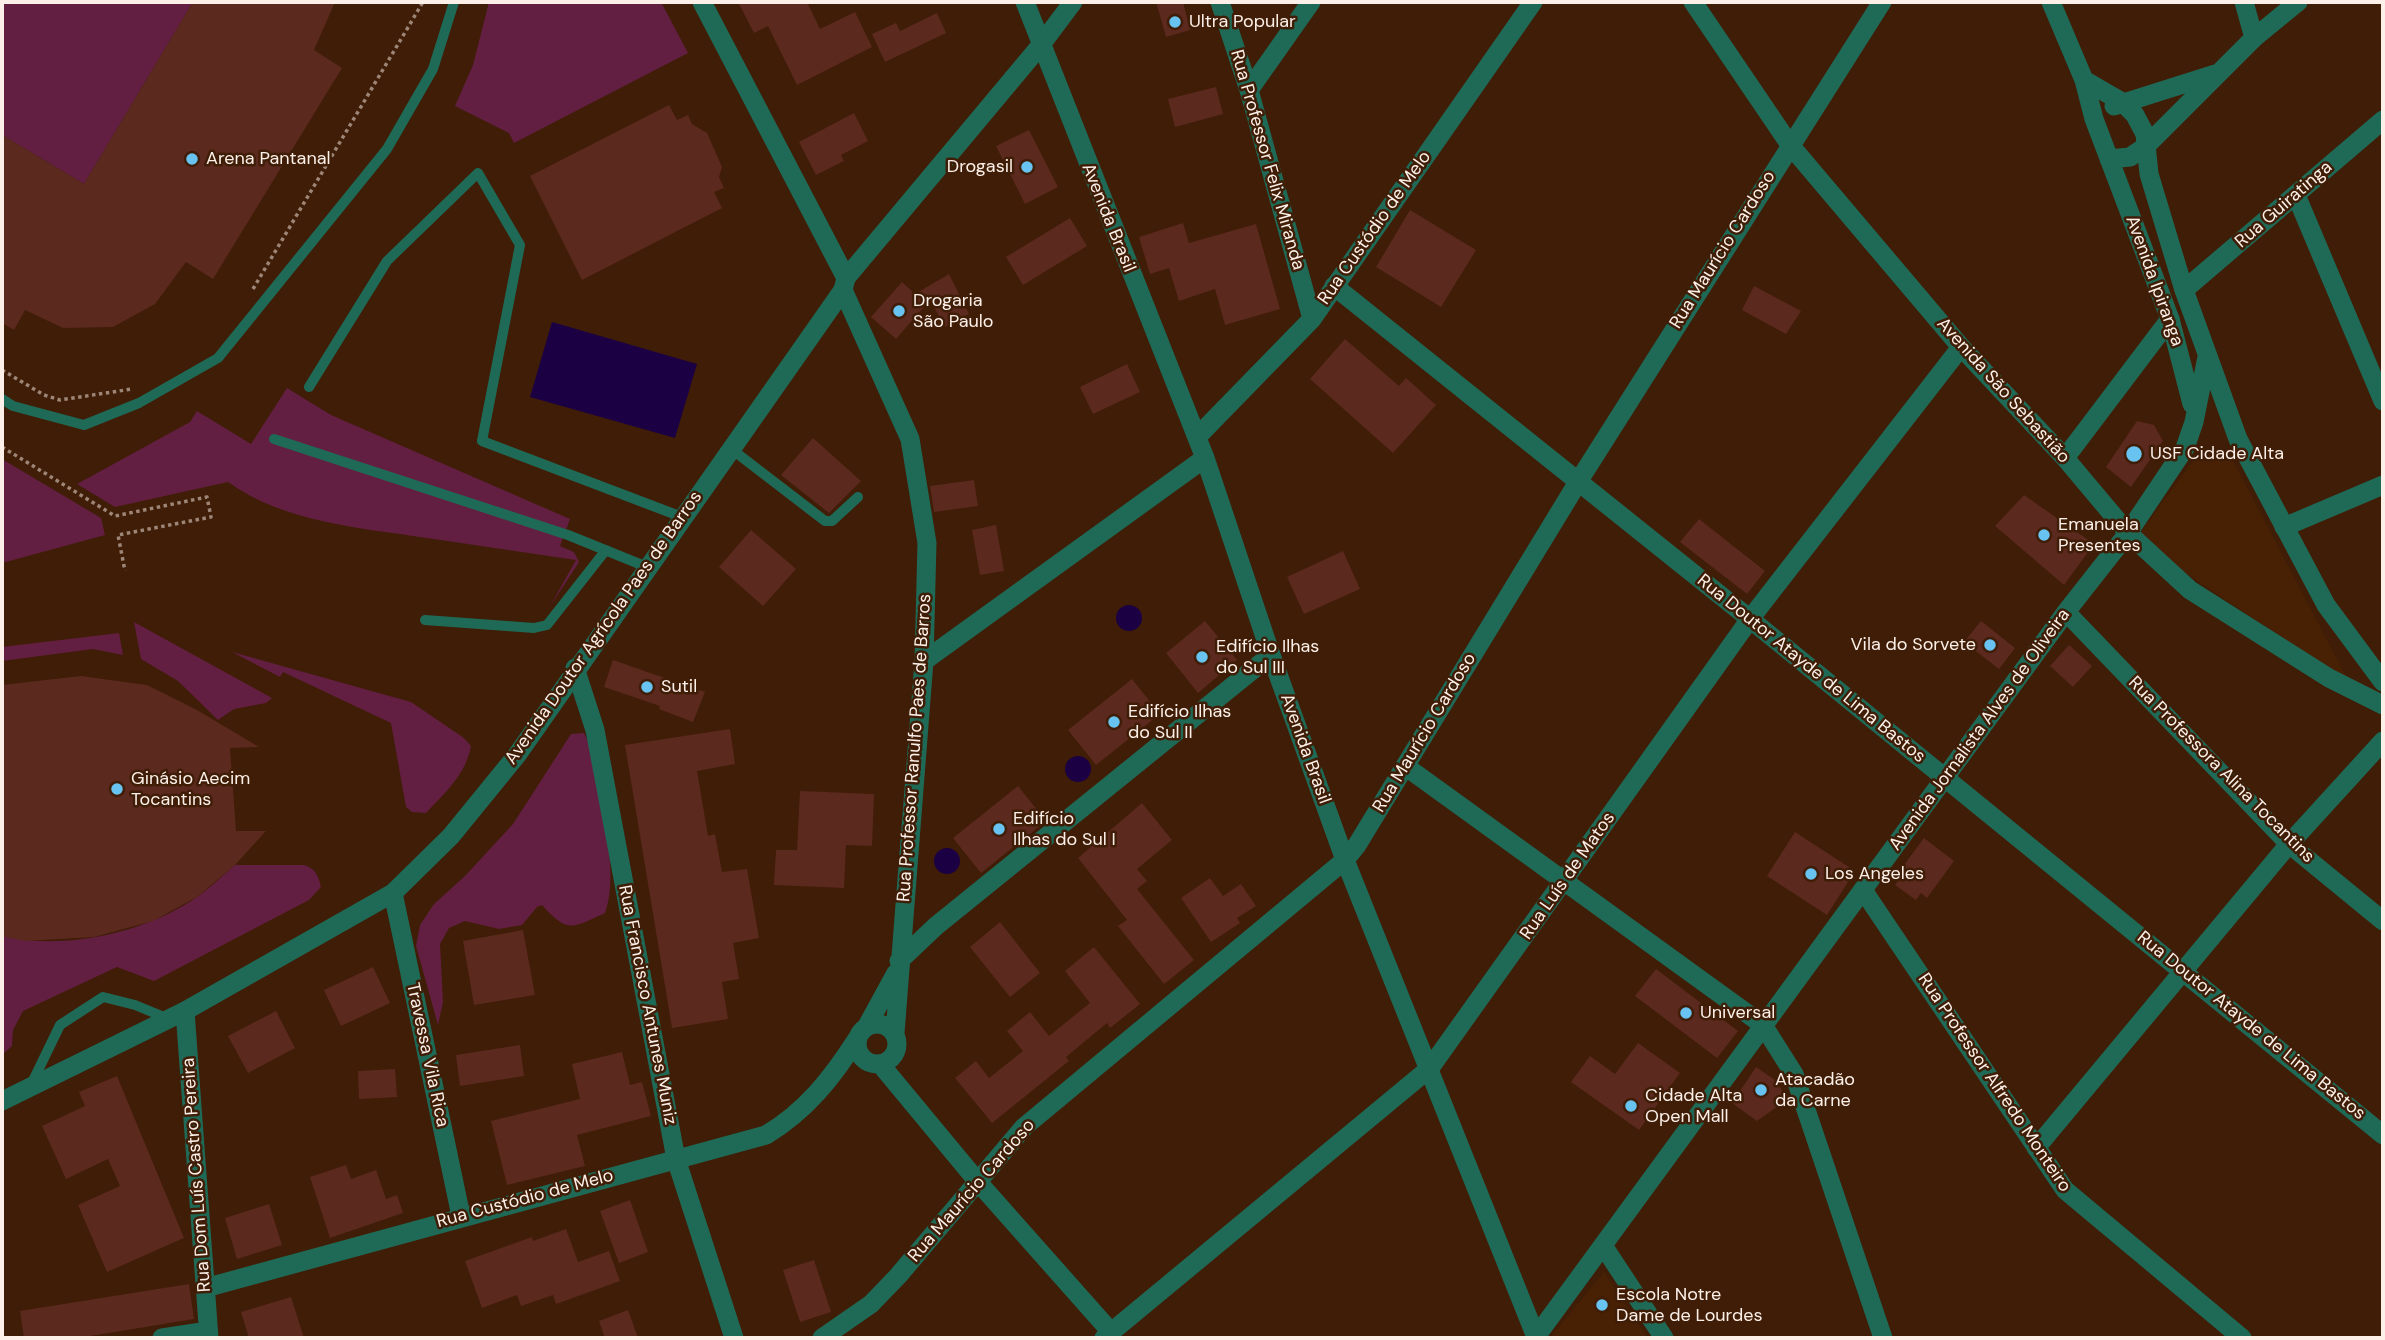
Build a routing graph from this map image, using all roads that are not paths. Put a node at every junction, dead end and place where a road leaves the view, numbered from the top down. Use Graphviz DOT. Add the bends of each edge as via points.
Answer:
graph roads {
  1 [pos="454,2"];
  2 [pos="702,2"];
  3 [pos="1025,2"];
  4 [pos="1073,2"];
  5 [pos="1220,2"];
  6 [pos="1311,2"];
  7 [pos="1533,2"];
  8 [pos="1693,2"];
  9 [pos="1882,2"];
  10 [pos="2051,2"];
  11 [pos="2244,2"];
  12 [pos="2298,2"];
  13 [pos="2254,38"];
  14 [pos="1040,46"];
  15 [pos="2220,73"];
  16 [pos="2084,80"];
  17 [pos="1249,90"];
  18 [pos="2122,102"];
  19 [pos="2094,119"];
  20 [pos="2383,120"];
  21 [pos="1790,145"];
  22 [pos="2145,147"];
  23 [pos="2109,159"];
  24 [pos="2296,195"];
  25 [pos="844,284"];
  26 [pos="1334,286"];
  27 [pos="2184,290"];
  28 [pos="1312,319"];
  29 [pos="2170,319"];
  30 [pos="1961,346"];
  31 [pos="2207,357"];
  32 [pos="309,387"];
  33 [pos="2,399"];
  34 [pos="2383,401"];
  35 [pos="2194,422"];
  36 [pos="1197,437"];
  37 [pos="274,439"];
  38 [pos="730,448"];
  39 [pos="1205,458"];
  40 [pos="2065,458"];
  41 [pos="1577,482"];
  42 [pos="2383,485"];
  43 [pos="858,497"];
  44 [pos="682,517"];
  45 [pos="2284,527"];
  46 [pos="2128,533"];
  47 [pos="606,550"];
  48 [pos="647,567"];
  49 [pos="2066,612"];
  50 [pos="1750,619"];
  51 [pos="425,620"];
  52 [pos="1271,655"];
  53 [pos="924,661"];
  54 [pos="575,668"];
  55 [pos="2383,682"];
  56 [pos="2383,705"];
  57 [pos="2383,741"];
  58 [pos="1405,766"];
  59 [pos="1945,779"];
  60 [pos="2288,844"];
  61 [pos="1345,860"];
  62 [pos="1564,882"];
  63 [pos="1863,890"];
  64 [pos="393,893"];
  65 [pos="2383,921"];
  66 [pos="936,926"];
  67 [pos="902,928"];
  68 [pos="899,965"];
  69 [pos="2184,971"];
  70 [pos="177,1015"];
  71 [pos="1763,1025"];
  72 [pos="862,1033"];
  73 [pos="896,1041"];
  74 [pos="873,1063"];
  75 [pos="1430,1068"];
  76 [pos="829,1082"];
  77 [pos="29,1089"];
  78 [pos="903,1092"];
  79 [pos="2,1101"];
  80 [pos="2383,1135"];
  81 [pos="2036,1148"];
  82 [pos="676,1159"];
  83 [pos="978,1182"];
  84 [pos="461,1216"];
  85 [pos="1604,1247"];
  86 [pos="205,1288"];
  87 [pos="208,1335"];
  88 [pos="1107,1335"];
  89 [pos="1535,1337"];
  90 [pos="162,1338"];
  91 [pos="734,1338"];
  92 [pos="822,1338"];
  93 [pos="1664,1338"];
  94 [pos="1883,1338"];
  95 [pos="2242,1338"];
  1 -- 33 [label="lane" via="433,69 387,149 218,358 139,403 84,425"];
  2 -- 25 [label="street, Rua Professor Ranulfo Paes de Barros"];
  3 -- 14 [label="street, Avenida Brasil"];
  4 -- 14 [label="street, Avenida Doutor Agrícola Paes de Barros"];
  5 -- 17 [label="street, Rua Professor Felix Miranda"];
  6 -- 17 [label="street"];
  7 -- 26 [label="street, Rua Custódio de Melo"];
  8 -- 21 [label="street, Avenida São Sebastião"];
  9 -- 21 [label="street, Rua Maurício Cardoso"];
  10 -- 16 [label="street, Avenida Ipiranga"];
  11 -- 13 [label="street"];
  12 -- 13 [label="street"];
  13 -- 15 [label="street"];
  14 -- 25 [label="street, Avenida Doutor Agrícola Paes de Barros"];
  14 -- 36 [label="street, Avenida Brasil"];
  15 -- 18 [label="street"];
  15 -- 22 [label="street"];
  16 -- 18 [label="street, Avenida Ipiranga"];
  16 -- 19 [label="street, Avenida Ipiranga"];
  17 -- 28 [label="street, Rua Professor Felix Miranda"];
  18 -- 19 [label="street"];
  18 -- 22 [label="street, Avenida Ipiranga" via="2136,115 2145,134"];
  19 -- 23 [label="street, Avenida Ipiranga"];
  20 -- 24 [label="street, Rua Guiratinga"];
  21 -- 30 [label="street, Avenida São Sebastião"];
  21 -- 41 [label="street, Rua Maurício Cardoso"];
  22 -- 23 [label="street" via="2130,157"];
  22 -- 27 [label="street, Avenida Ipiranga"];
  23 -- 29 [label="street, Avenida Ipiranga"];
  24 -- 27 [label="street, Rua Guiratinga"];
  24 -- 34 [label="street"];
  25 -- 38 [label="street, Avenida Doutor Agrícola Paes de Barros"];
  25 -- 53 [label="street, Rua Professor Ranulfo Paes de Barros" via="910,439 927,543"];
  26 -- 28 [label="street, Rua Custódio de Melo"];
  26 -- 41 [label="street, Rua Doutor Atayde de Lima Bastos"];
  27 -- 31 [label="street, Avenida Ipiranga"];
  28 -- 36 [label="street, Rua Custódio de Melo"];
  29 -- 35 [label="street, Avenida Ipiranga"];
  29 -- 40 [label="street"];
  30 -- 40 [label="street, Avenida São Sebastião"];
  30 -- 50 [label="street, Rua Luís de Matos"];
  31 -- 35 [label="street, Avenida Ipiranga"];
  31 -- 45 [label="street, Avenida Ipiranga" via="2238,439"];
  32 -- 44 [label="lane" via="387,261 478,173 520,245 482,441"];
  35 -- 46 [label="street, Avenida Jornalista Alves de Oliveira" via="2185,448"];
  36 -- 39 [label="street, Avenida Brasil"];
  37 -- 47 [label="lane"];
  38 -- 43 [label="lane" via="825,521 832,521"];
  38 -- 44 [label="street, Avenida Doutor Agrícola Paes de Barros"];
  39 -- 52 [label="street, Avenida Brasil"];
  39 -- 53 [label="street"];
  40 -- 46 [label="street, Avenida São Sebastião"];
  41 -- 50 [label="street, Rua Doutor Atayde de Lima Bastos"];
  41 -- 58 [label="street, Rua Maurício Cardoso"];
  42 -- 45 [label="street"];
  44 -- 48 [label="street, Avenida Doutor Agrícola Paes de Barros"];
  45 -- 55 [label="street, Avenida Ipiranga" via="2326,605"];
  46 -- 49 [label="street, Avenida Jornalista Alves de Oliveira"];
  46 -- 56 [label="street, Avenida São Sebastião" via="2190,590 2329,678"];
  47 -- 48 [label="lane"];
  47 -- 51 [label="lane" via="547,625 534,628"];
  48 -- 54 [label="street, Avenida Doutor Agrícola Paes de Barros"];
  49 -- 59 [label="street, Avenida Jornalista Alves de Oliveira"];
  49 -- 60 [label="street, Rua Professora Alina Tocantins"];
  50 -- 59 [label="street, Rua Doutor Atayde de Lima Bastos"];
  50 -- 62 [label="street, Rua Luís de Matos"];
  52 -- 61 [label="street, Avenida Brasil"];
  52 -- 66 [label="street"];
  53 -- 67 [label="street, Rua Professor Ranulfo Paes de Barros"];
  54 -- 64 [label="street, Avenida Doutor Agrícola Paes de Barros" via="517,755 451,835"];
  54 -- 82 [label="street, Rua Francisco Antunes Muniz" via="595,730"];
  57 -- 60 [label="street"];
  58 -- 61 [label="street, Rua Maurício Cardoso"];
  58 -- 62 [label="street"];
  59 -- 63 [label="street, Avenida Jornalista Alves de Oliveira"];
  59 -- 69 [label="street, Rua Doutor Atayde de Lima Bastos"];
  60 -- 65 [label="street, Rua Professora Alina Tocantins"];
  60 -- 69 [label="street"];
  61 -- 75 [label="street, Avenida Brasil"];
  61 -- 83 [label="street, Rua Maurício Cardoso" via="1024,1127"];
  62 -- 71 [label="street"];
  62 -- 75 [label="street, Rua Luís de Matos"];
  63 -- 71 [label="street, Avenida Jornalista Alves de Oliveira"];
  63 -- 81 [label="street, Rua Professor Alfredo Monteiro"];
  64 -- 70 [label="street, Avenida Doutor Agrícola Paes de Barros"];
  64 -- 84 [label="street, Travessa Vila Rica"];
  66 -- 67 [label="street"];
  66 -- 68 [label="street"];
  67 -- 68 [label="street, Rua Professor Ranulfo Paes de Barros"];
  68 -- 72 [label="street, Rua Professor Ranulfo Paes de Barros"];
  68 -- 73 [label="street, Rua Professor Ranulfo Paes de Barros"];
  69 -- 80 [label="street, Rua Doutor Atayde de Lima Bastos"];
  69 -- 81 [label="street"];
  70 -- 77 [label="street, Avenida Doutor Agrícola Paes de Barros"];
  70 -- 77 [label="lane" via="103,998 60,1025"];
  70 -- 86 [label="street, Rua Dom Luís Castro Pereira"];
  71 -- 85 [label="street, Avenida Jornalista Alves de Oliveira"];
  71 -- 94 [label="street" via="1794,1074"];
  72 -- 73 [label="street" via="882,1024"];
  72 -- 74 [label="street" via="860,1055"];
  72 -- 76 [label="street, Rua Custódio de Melo"];
  73 -- 74 [label="street" via="894,1056"];
  73 -- 78 [label="street, Rua Professor Ranulfo Paes de Barros"];
  74 -- 76 [label="street, Rua Custódio de Melo"];
  74 -- 78 [label="street"];
  75 -- 88 [label="street, Rua Luís de Matos"];
  75 -- 89 [label="street, Avenida Brasil"];
  76 -- 82 [label="street, Rua Custódio de Melo" via="789,1121 766,1135"];
  77 -- 79 [label="street, Avenida Doutor Agrícola Paes de Barros"];
  78 -- 83 [label="street"];
  81 -- 95 [label="street, Rua Professor Alfredo Monteiro" via="2065,1191"];
  82 -- 84 [label="street, Rua Custódio de Melo"];
  82 -- 91 [label="street, Rua Francisco Antunes Muniz"];
  83 -- 88 [label="street"];
  83 -- 92 [label="street, Rua Maurício Cardoso" via="871,1304"];
  84 -- 86 [label="street, Rua Custódio de Melo"];
  85 -- 89 [label="street, Avenida Jornalista Alves de Oliveira"];
  85 -- 93 [label="street"];
  86 -- 87 [label="street, Rua Dom Luís Castro Pereira"];
  87 -- 90 [label="street"];
}
